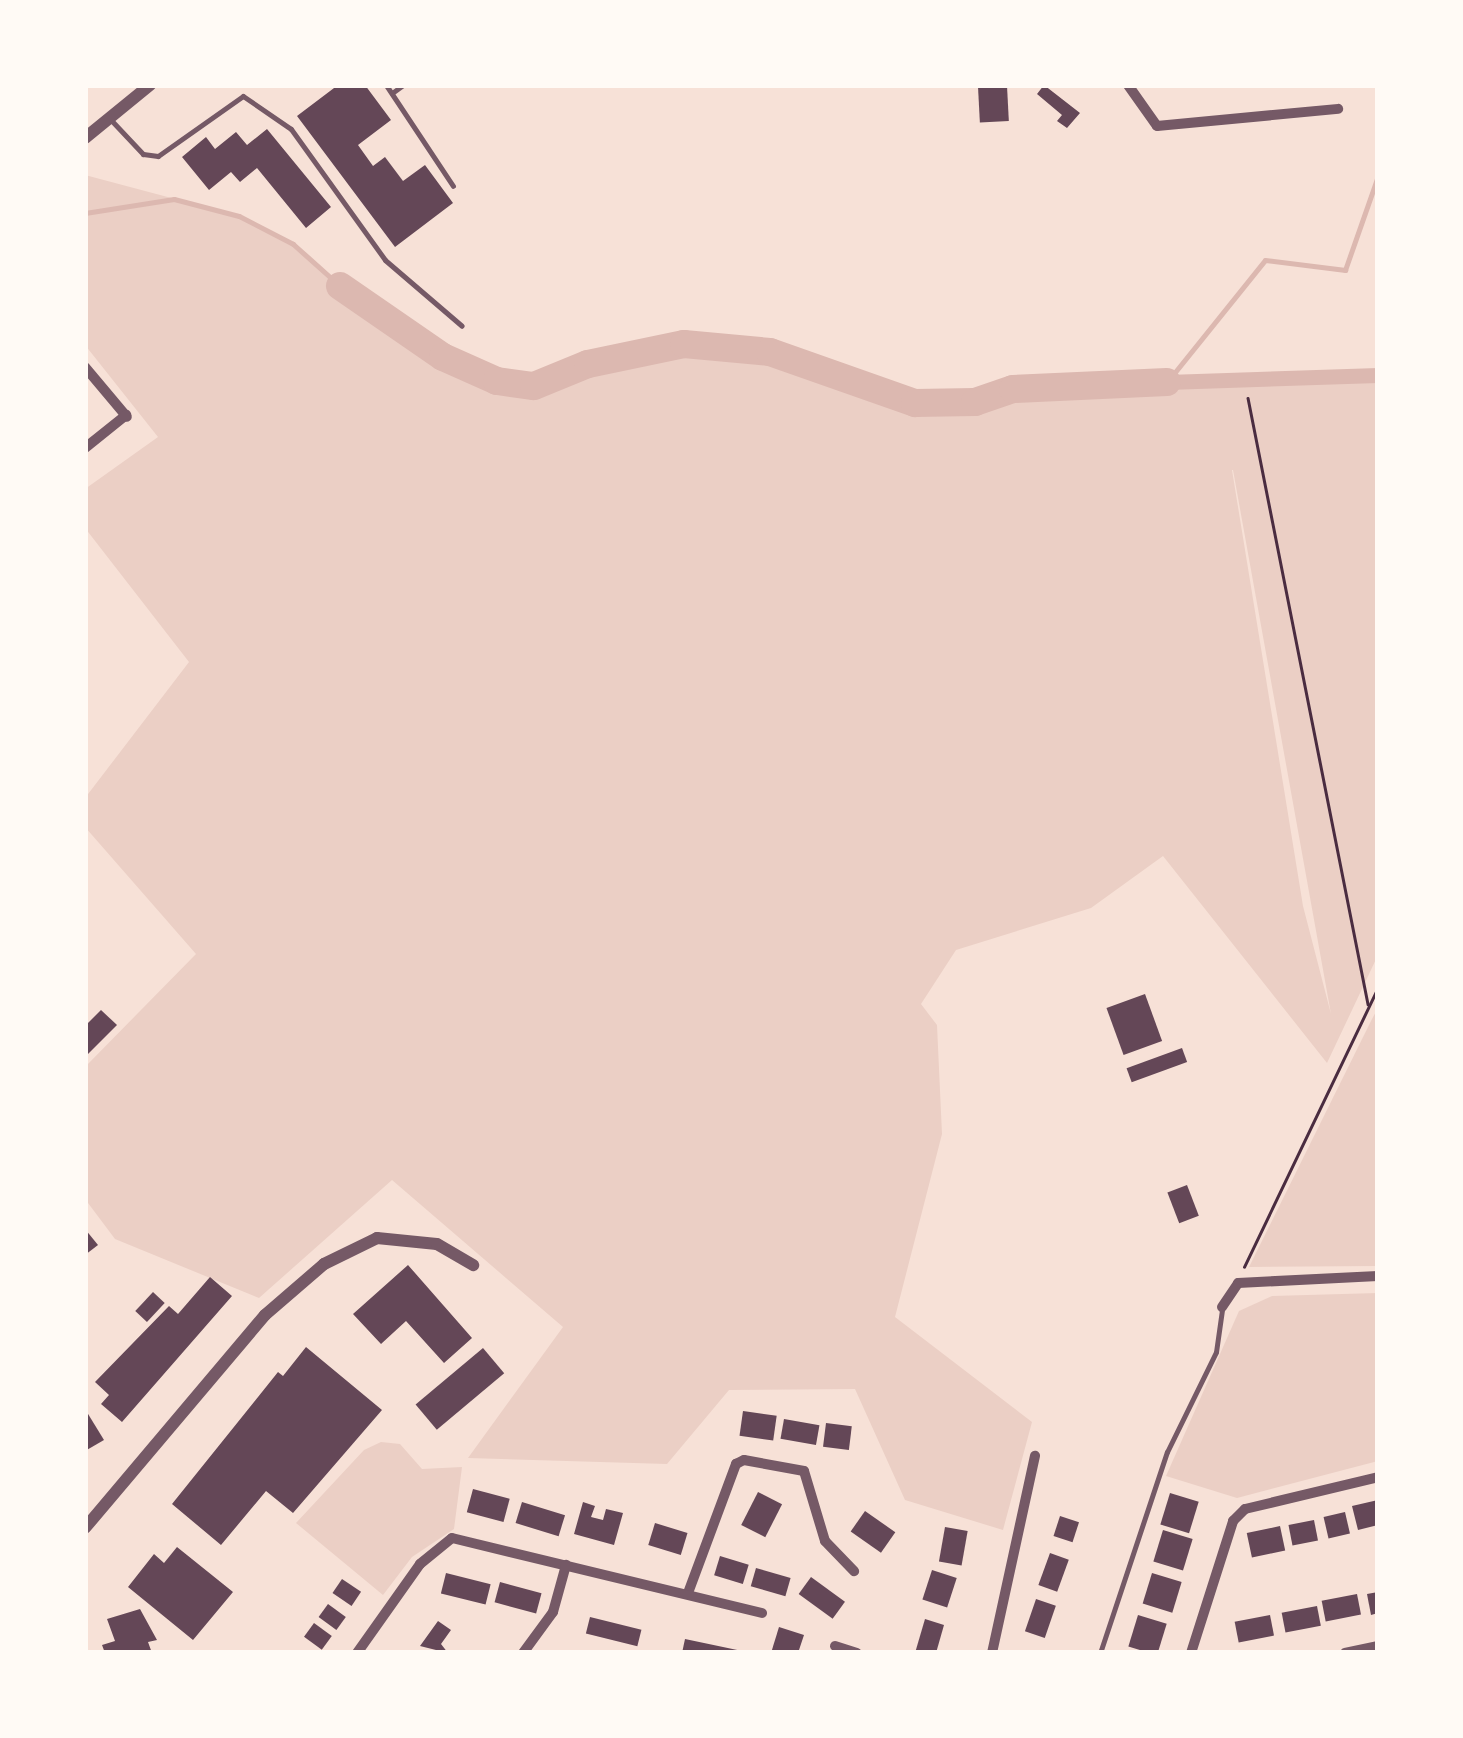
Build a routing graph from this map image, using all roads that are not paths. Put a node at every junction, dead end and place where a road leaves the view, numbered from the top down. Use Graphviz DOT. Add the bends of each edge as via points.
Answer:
graph roads {
  1 [pos="150,85"];
  2 [pos="386,85"];
  3 [pos="404,85"];
  4 [pos="1128,85"];
  5 [pos="392,94"];
  6 [pos="1338,109"];
  7 [pos="110,118"];
  8 [pos="85,138"];
  9 [pos="453,186"];
  10 [pos="462,326"];
  11 [pos="85,367"];
  12 [pos="85,448"];
  13 [pos="473,1264"];
  14 [pos="1378,1276"];
  15 [pos="1222,1307"];
  16 [pos="1034,1456"];
  17 [pos="1378,1476"];
  18 [pos="85,1528"];
  19 [pos="566,1565"];
  20 [pos="854,1570"];
  21 [pos="688,1594"];
  22 [pos="762,1613"];
  23 [pos="834,1646"];
  24 [pos="1378,1646"];
  25 [pos="357,1653"];
  26 [pos="523,1653"];
  27 [pos="856,1653"];
  28 [pos="992,1653"];
  29 [pos="1100,1653"];
  30 [pos="1191,1653"];
  31 [pos="1346,1653"];
  1 -- 7 [label="street"];
  2 -- 5 [label="lane"];
  3 -- 5 [label="lane"];
  4 -- 6 [label="street" via="1157,126"];
  5 -- 9 [label="lane"];
  7 -- 8 [label="street"];
  7 -- 10 [label="lane" via="143,154 158,156 242,96 290,130 386,260"];
  11 -- 12 [label="street" via="127,416"];
  13 -- 18 [label="street" via="437,1244 377,1238 324,1264 264,1315"];
  14 -- 15 [label="street" via="1238,1283"];
  15 -- 29 [label="lane" via="1216,1352 1166,1452"];
  16 -- 28 [label="street"];
  17 -- 30 [label="street" via="1245,1509 1233,1521"];
  19 -- 21 [label="street"];
  19 -- 25 [label="street" via="452,1538 420,1564"];
  19 -- 26 [label="street" via="552,1612"];
  20 -- 21 [label="street" via="826,1540 804,1471 744,1460 736,1464"];
  21 -- 22 [label="street"];
  23 -- 27 [label="street"];
  24 -- 31 [label="street"];
}
